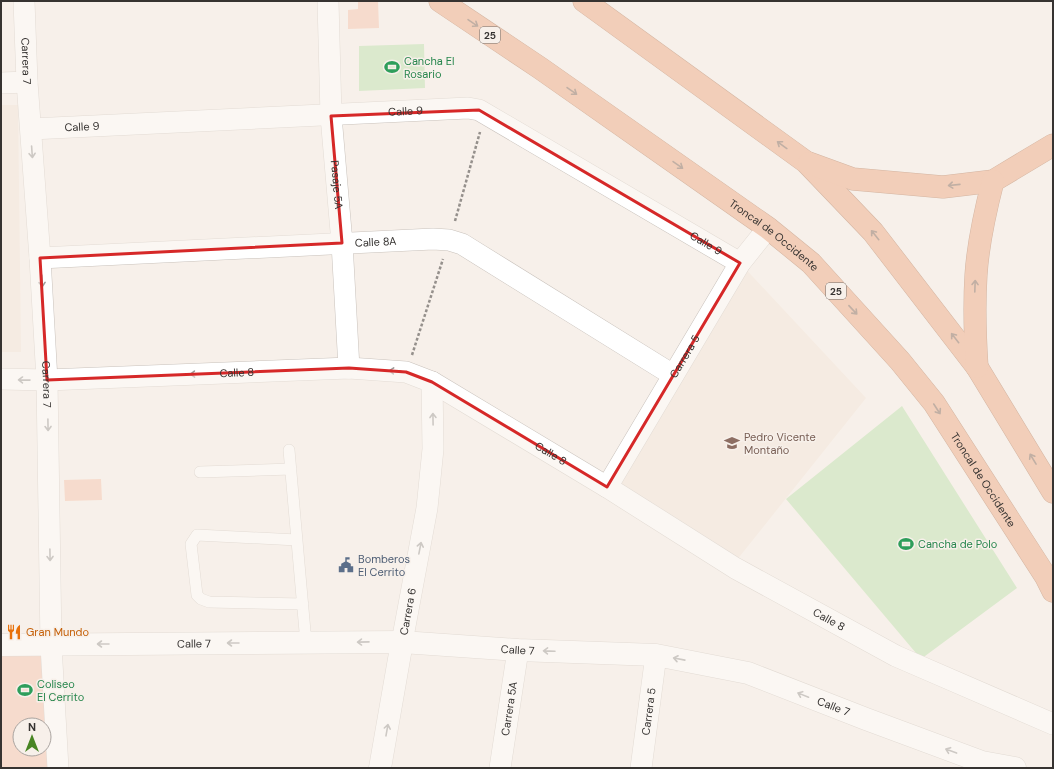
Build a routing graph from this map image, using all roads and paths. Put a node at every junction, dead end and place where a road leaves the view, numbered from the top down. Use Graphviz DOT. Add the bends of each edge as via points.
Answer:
graph roads {
  1 [pos="24,1"];
  2 [pos="328,1"];
  3 [pos="440,1"];
  4 [pos="584,1"];
  5 [pos="27,82"];
  6 [pos="1,83"];
  7 [pos="485,114"];
  8 [pos="331,116"];
  9 [pos="31,129"];
  10 [pos="1053,145"];
  11 [pos="806,162"];
  12 [pos="993,181"];
  13 [pos="768,228"];
  14 [pos="449,240"];
  15 [pos="342,243"];
  16 [pos="40,258"];
  17 [pos="740,263"];
  18 [pos="977,367"];
  19 [pos="349,368"];
  20 [pos="406,372"];
  21 [pos="673,375"];
  22 [pos="1,379"];
  23 [pos="47,380"];
  24 [pos="432,382"];
  25 [pos="289,450"];
  26 [pos="291,470"];
  27 [pos="200,472"];
  28 [pos="607,487"];
  29 [pos="1053,492"];
  30 [pos="297,540"];
  31 [pos="1053,591"];
  32 [pos="303,604"];
  33 [pos="402,642"];
  34 [pos="306,643"];
  35 [pos="1,645"];
  36 [pos="52,645"];
  37 [pos="518,650"];
  38 [pos="656,655"];
  39 [pos="1053,724"];
  40 [pos="981,765"];
  41 [pos="58,768"];
  42 [pos="380,768"];
  43 [pos="500,768"];
  44 [pos="640,768"];
  45 [pos="1016,768"];
  1 -- 5 [label="street, Carrera 7"];
  2 -- 8 [label="street, Pasaje 5A"];
  3 -- 13 [label="highway, Troncal de Occidente / 25, one-way"];
  11 -- 4 [label="highway, one-way"];
  5 -- 6 [label="street"];
  5 -- 9 [label="street, Carrera 7"];
  7 -- 8 [label="street, Calle 9" via="468,108"];
  7 -- 14 [label="path"];
  7 -- 17 [label="street, Calle 9"];
  8 -- 9 [label="street, Calle 9"];
  8 -- 15 [label="street, Pasaje 5A"];
  9 -- 16 [label="street, Carrera 7, one-way"];
  10 -- 12 [label="highway"];
  12 -- 11 [label="highway, one-way" via="943,186 853,179"];
  18 -- 11 [label="highway, one-way" via="873,232"];
  18 -- 12 [label="highway, one-way" via="974,320 976,273 982,227"];
  13 -- 17 [label="street, Carrera 5"];
  13 -- 31 [label="highway, Troncal de Occidente / 25, one-way" via="811,263 900,361 934,403"];
  14 -- 15 [label="street, Calle 8A"];
  14 -- 20 [label="path"];
  14 -- 21 [label="street, Calle 8A" via="462,244"];
  15 -- 16 [label="street, Calle 8A"];
  15 -- 19 [label="street, Pasaje 5A"];
  16 -- 23 [label="street, Carrera 7, one-way"];
  17 -- 21 [label="street, Carrera 5"];
  29 -- 18 [label="highway, one-way"];
  20 -- 19 [label="street, Calle 8, one-way"];
  19 -- 23 [label="street, Calle 8, one-way"];
  20 -- 24 [label="street, Calle 8"];
  21 -- 28 [label="street, Carrera 5"];
  23 -- 22 [label="street, Calle 8, one-way"];
  23 -- 36 [label="street, Carrera 7, one-way"];
  24 -- 28 [label="street, Calle 8"];
  33 -- 24 [label="street, Carrera 6, one-way" via="428,508 433,449"];
  25 -- 26 [label="lane"];
  26 -- 27 [label="lane"];
  26 -- 30 [label="lane"];
  28 -- 39 [label="street, Calle 8" via="735,568 896,656"];
  30 -- 32 [label="lane"];
  30 -- 32 [label="lane" via="197,535 190,544 197,595 201,599 209,602"];
  32 -- 34 [label="lane"];
  33 -- 34 [label="street, Calle 7, one-way"];
  33 -- 37 [label="street, Calle 7"];
  42 -- 33 [label="street, Carrera 6, one-way"];
  34 -- 36 [label="street, Calle 7, one-way"];
  35 -- 36 [label="street, Calle 7"];
  36 -- 41 [label="street, Carrera 7"];
  38 -- 37 [label="street, Calle 7, one-way"];
  37 -- 43 [label="street, Carrera 5A"];
  40 -- 38 [label="street, Calle 7, one-way" via="748,673"];
  38 -- 44 [label="street, Carrera 5"];
  40 -- 45 [label="street, Calle 7"];
}
